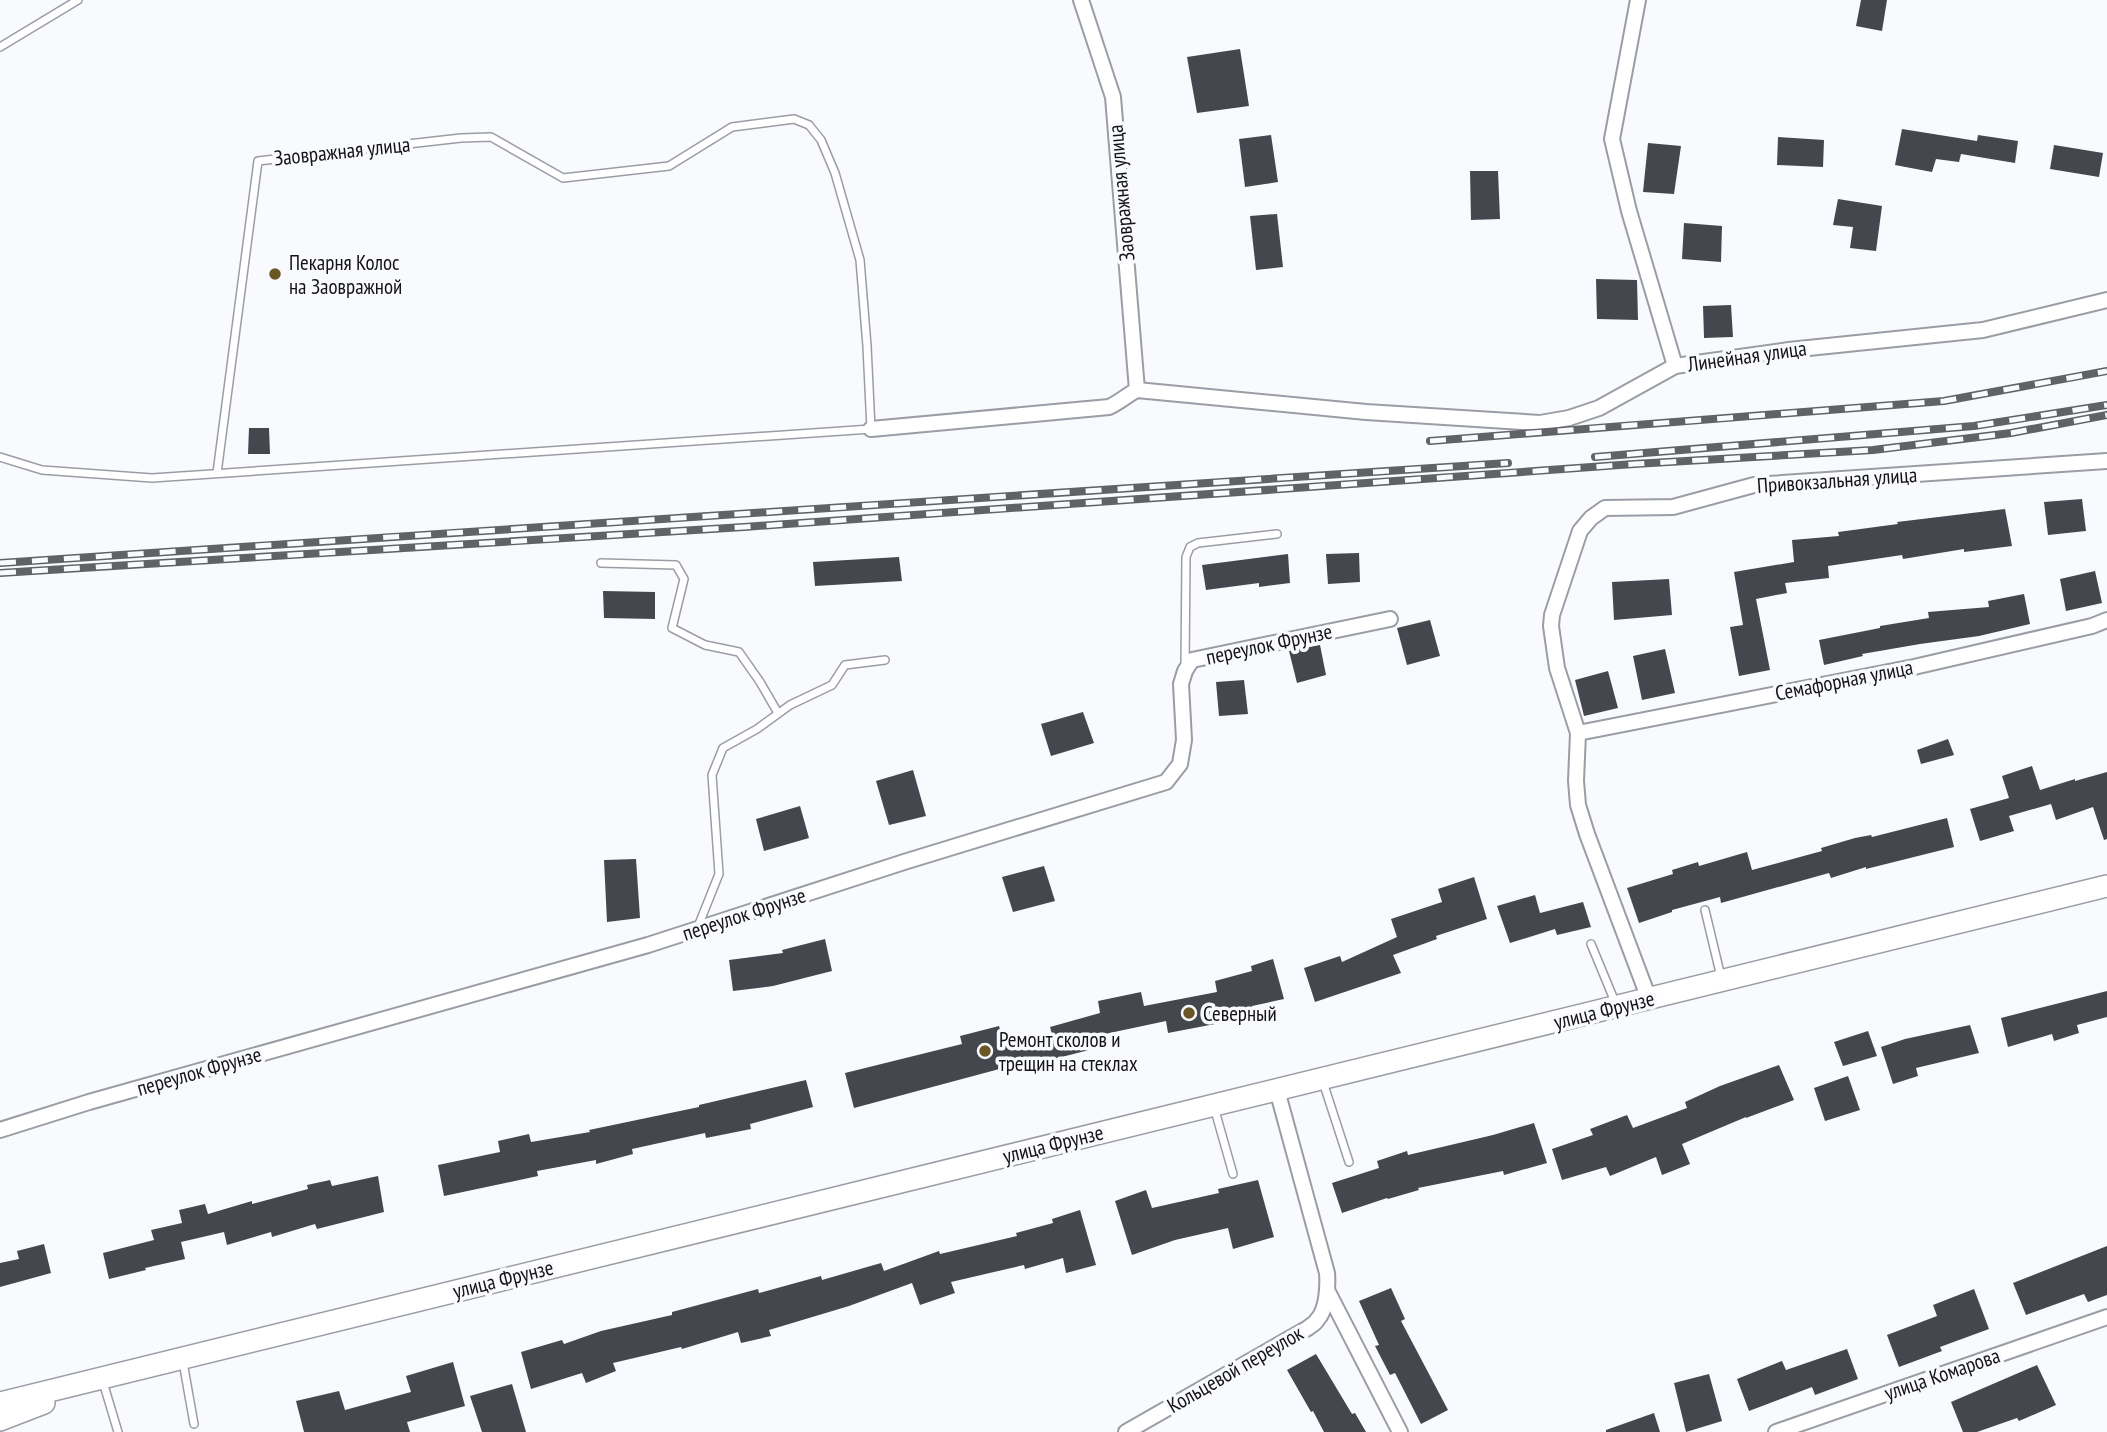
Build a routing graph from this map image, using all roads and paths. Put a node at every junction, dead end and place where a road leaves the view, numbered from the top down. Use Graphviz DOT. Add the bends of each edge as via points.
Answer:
graph roads {
  1 [pos="78,0"];
  2 [pos="1081,0"];
  3 [pos="1638,0"];
  4 [pos="0,47"];
  5 [pos="2107,300"];
  6 [pos="1675,366"];
  7 [pos="1137,390"];
  8 [pos="871,429"];
  9 [pos="0,457"];
  10 [pos="2107,461"];
  11 [pos="217,473"];
  12 [pos="1277,534"];
  13 [pos="601,563"];
  14 [pos="1391,619"];
  15 [pos="2107,620"];
  16 [pos="885,660"];
  17 [pos="1185,671"];
  18 [pos="778,713"];
  19 [pos="1578,733"];
  20 [pos="2107,886"];
  21 [pos="1705,910"];
  22 [pos="697,930"];
  23 [pos="1591,944"];
  24 [pos="1722,981"];
  25 [pos="1649,999"];
  26 [pos="1617,1006"];
  27 [pos="1322,1079"];
  28 [pos="1277,1090"];
  29 [pos="1214,1105"];
  30 [pos="0,1130"];
  31 [pos="1349,1162"];
  32 [pos="1233,1174"];
  33 [pos="1327,1290"];
  34 [pos="2107,1317"];
  35 [pos="182,1358"];
  36 [pos="102,1378"];
  37 [pos="0,1403"];
  38 [pos="0,1420"];
  39 [pos="194,1424"];
  40 [pos="118,1432"];
  41 [pos="1126,1432"];
  42 [pos="1400,1432"];
  43 [pos="1776,1432"];
  1 -- 4 [label="lane"];
  2 -- 7 [label="street, Заовражная улица" via="1113,97"];
  3 -- 6 [label="street, Линейная улица" via="1612,139"];
  5 -- 6 [label="street, Линейная улица" via="1983,330"];
  6 -- 7 [label="street" via="1599,408 1540,423"];
  7 -- 8 [label="street" via="1109,407"];
  8 -- 11 [label="lane"];
  8 -- 11 [label="lane, Заовражная улица" via="859,260 835,173 809,125 794,119 732,127 669,166 563,178 491,137 461,138 258,161"];
  9 -- 11 [label="lane" via="43,470 152,478"];
  10 -- 19 [label="street, Привокзальная улица" via="1754,485 1673,507 1605,508 1580,531 1552,615 1557,668"];
  12 -- 17 [label="lane" via="1190,547 1186,557"];
  13 -- 18 [label="lane" via="676,565 684,579 672,628 705,645 739,652"];
  14 -- 17 [label="street, переулок Фрунзе" via="1192,660"];
  15 -- 19 [label="street, Семафорная улица" via="1914,667"];
  16 -- 18 [label="lane" via="845,665 832,685"];
  17 -- 22 [label="street, переулок Фрунзе" via="1180,764 1166,782"];
  18 -- 22 [label="lane" via="723,748 712,775 719,874"];
  19 -- 25 [label="street" via="1578,805"];
  20 -- 24 [label="street, улица Фрунзе"];
  21 -- 24 [label="lane"];
  22 -- 30 [label="street, переулок Фрунзе"];
  23 -- 26 [label="lane"];
  24 -- 25 [label="street, улица Фрунзе"];
  25 -- 26 [label="street, улица Фрунзе"];
  26 -- 27 [label="street, улица Фрунзе"];
  27 -- 28 [label="street, улица Фрунзе"];
  27 -- 31 [label="lane"];
  28 -- 29 [label="street, улица Фрунзе"];
  28 -- 33 [label="street, Кольцевой переулок" via="1327,1273"];
  29 -- 32 [label="lane"];
  29 -- 35 [label="street, улица Фрунзе"];
  33 -- 41 [label="street, Кольцевой переулок" via="1321,1314 1308,1328"];
  33 -- 42 [label="street"];
  34 -- 43 [label="street, улица Комарова"];
  35 -- 36 [label="street, улица Фрунзе"];
  35 -- 39 [label="lane"];
  36 -- 37 [label="street, улица Фрунзе"];
  36 -- 38 [label="street"];
  36 -- 40 [label="lane"];
}
